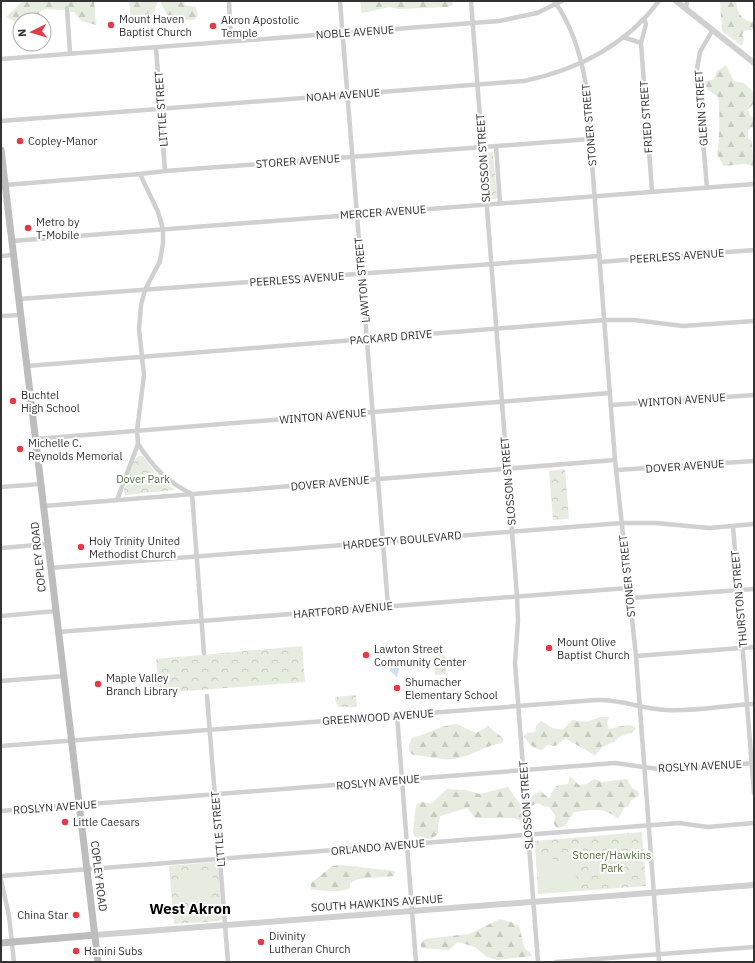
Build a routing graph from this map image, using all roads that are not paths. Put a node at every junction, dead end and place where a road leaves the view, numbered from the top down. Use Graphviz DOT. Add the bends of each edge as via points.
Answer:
graph roads {
  1 [pos="229,1"];
  2 [pos="340,1"];
  3 [pos="471,1"];
  4 [pos="562,1"];
  5 [pos="659,1"];
  6 [pos="676,1"];
  7 [pos="687,1"];
  8 [pos="556,2"];
  9 [pos="67,8"];
  10 [pos="686,9"];
  11 [pos="644,19"];
  12 [pos="473,23"];
  13 [pos="712,31"];
  14 [pos="343,33"];
  15 [pos="623,38"];
  16 [pos="231,41"];
  17 [pos="641,43"];
  18 [pos="156,47"];
  19 [pos="70,52"];
  20 [pos="1,59"];
  21 [pos="581,63"];
  22 [pos="754,63"];
  23 [pos="477,85"];
  24 [pos="347,95"];
  25 [pos="161,109"];
  26 [pos="1,121"];
  27 [pos="590,139"];
  28 [pos="496,146"];
  29 [pos="482,147"];
  30 [pos="1,150"];
  31 [pos="352,156"];
  32 [pos="165,171"];
  33 [pos="140,174"];
  34 [pos="754,184"];
  35 [pos="5,185"];
  36 [pos="707,188"];
  37 [pos="652,191"];
  38 [pos="595,196"];
  39 [pos="4,197"];
  40 [pos="500,203"];
  41 [pos="486,204"];
  42 [pos="357,214"];
  43 [pos="163,229"];
  44 [pos="12,241"];
  45 [pos="754,250"];
  46 [pos="14,255"];
  47 [pos="1,256"];
  48 [pos="600,256"];
  49 [pos="600,262"];
  50 [pos="491,264"];
  51 [pos="362,274"];
  52 [pos="145,290"];
  53 [pos="19,299"];
  54 [pos="20,314"];
  55 [pos="1,316"];
  56 [pos="605,320"];
  57 [pos="754,321"];
  58 [pos="496,329"];
  59 [pos="367,339"];
  60 [pos="143,357"];
  61 [pos="27,366"];
  62 [pos="610,393"];
  63 [pos="754,395"];
  64 [pos="501,402"];
  65 [pos="611,405"];
  66 [pos="373,412"];
  67 [pos="137,431"];
  68 [pos="35,439"];
  69 [pos="138,444"];
  70 [pos="615,460"];
  71 [pos="754,460"];
  72 [pos="507,469"];
  73 [pos="617,470"];
  74 [pos="378,479"];
  75 [pos="41,484"];
  76 [pos="1,487"];
  77 [pos="192,494"];
  78 [pos="117,500"];
  79 [pos="44,506"];
  80 [pos="622,523"];
  81 [pos="754,524"];
  82 [pos="733,526"];
  83 [pos="512,531"];
  84 [pos="383,541"];
  85 [pos="48,544"];
  86 [pos="1,548"];
  87 [pos="197,556"];
  88 [pos="50,568"];
  89 [pos="628,588"];
  90 [pos="738,589"];
  91 [pos="754,589"];
  92 [pos="517,596"];
  93 [pos="630,598"];
  94 [pos="388,606"];
  95 [pos="56,611"];
  96 [pos="1,616"];
  97 [pos="201,621"];
  98 [pos="58,632"];
  99 [pos="754,647"];
  100 [pos="743,648"];
  101 [pos="204,653"];
  102 [pos="636,656"];
  103 [pos="64,676"];
  104 [pos="1,681"];
  105 [pos="207,696"];
  106 [pos="754,704"];
  107 [pos="639,705"];
  108 [pos="747,705"];
  109 [pos="518,706"];
  110 [pos="397,715"];
  111 [pos="210,730"];
  112 [pos="71,741"];
  113 [pos="1,746"];
  114 [pos="753,763"];
  115 [pos="643,766"];
  116 [pos="523,771"];
  117 [pos="402,780"];
  118 [pos="754,793"];
  119 [pos="215,794"];
  120 [pos="79,805"];
  121 [pos="1,811"];
  122 [pos="754,823"];
  123 [pos="647,826"];
  124 [pos="528,835"];
  125 [pos="407,845"];
  126 [pos="220,859"];
  127 [pos="87,869"];
  128 [pos="1,876"];
  129 [pos="1,880"];
  130 [pos="754,885"];
  131 [pos="653,892"];
  132 [pos="534,902"];
  133 [pos="412,912"];
  134 [pos="226,926"];
  135 [pos="95,935"];
  136 [pos="12,942"];
  137 [pos="1,944"];
  138 [pos="754,947"];
  139 [pos="658,954"];
  140 [pos="14,962"];
  141 [pos="98,962"];
  142 [pos="228,962"];
  143 [pos="416,962"];
  144 [pos="538,962"];
  145 [pos="556,962"];
  146 [pos="659,962"];
  1 -- 16 [label="street"];
  2 -- 14 [label="street, LAWTON STREET"];
  3 -- 12 [label="street, SLOSSON STREET"];
  4 -- 8 [label="street, NOBLE AVENUE"];
  5 -- 11 [label="street, NOAH AVENUE"];
  6 -- 10 [label="street"];
  7 -- 10 [label="street"];
  8 -- 12 [label="street, NOBLE AVENUE" via="523,17"];
  8 -- 21 [label="street, STONER STREET" via="570,30"];
  9 -- 19 [label="street"];
  10 -- 13 [label="street"];
  11 -- 15 [label="street, NOAH AVENUE"];
  11 -- 17 [label="street, FRIED STREET" via="646,24"];
  12 -- 14 [label="street, NOBLE AVENUE"];
  12 -- 23 [label="street, SLOSSON STREET"];
  13 -- 22 [label="street"];
  13 -- 36 [label="street, GLENN STREET" via="700,52 697,69"];
  14 -- 16 [label="street, NOBLE AVENUE"];
  14 -- 24 [label="street, LAWTON STREET"];
  15 -- 17 [label="street"];
  15 -- 21 [label="street, NOAH AVENUE"];
  16 -- 18 [label="street, NOBLE AVENUE"];
  17 -- 37 [label="street, FRIED STREET"];
  18 -- 19 [label="street, NOBLE AVENUE"];
  18 -- 25 [label="street, LITTLE STREET"];
  19 -- 20 [label="street, NOBLE AVENUE"];
  21 -- 23 [label="street, NOAH AVENUE" via="555,74 531,80"];
  21 -- 27 [label="street, STONER STREET" via="586,85"];
  23 -- 24 [label="street, NOAH AVENUE"];
  23 -- 29 [label="street, SLOSSON STREET"];
  24 -- 25 [label="street, NOAH AVENUE"];
  24 -- 31 [label="street, LAWTON STREET"];
  25 -- 26 [label="street, NOAH AVENUE"];
  25 -- 32 [label="street, LITTLE STREET"];
  27 -- 28 [label="street, STORER AVENUE"];
  27 -- 38 [label="street, STONER STREET"];
  28 -- 29 [label="street, STORER AVENUE"];
  28 -- 40 [label="street"];
  29 -- 31 [label="street, STORER AVENUE"];
  29 -- 41 [label="street, SLOSSON STREET"];
  30 -- 35 [label="main road, COPLEY ROAD"];
  31 -- 32 [label="street, STORER AVENUE"];
  31 -- 42 [label="street, LAWTON STREET"];
  32 -- 33 [label="street, STORER AVENUE"];
  33 -- 35 [label="street, STORER AVENUE"];
  33 -- 43 [label="street" via="157,209"];
  34 -- 36 [label="street, MERCER AVENUE"];
  35 -- 39 [label="main road, COPLEY ROAD"];
  36 -- 37 [label="street, MERCER AVENUE"];
  37 -- 38 [label="street, MERCER AVENUE"];
  38 -- 40 [label="street, MERCER AVENUE"];
  38 -- 48 [label="street, STONER STREET"];
  39 -- 44 [label="main road, COPLEY ROAD"];
  40 -- 41 [label="street, MERCER AVENUE"];
  41 -- 42 [label="street, MERCER AVENUE"];
  41 -- 50 [label="street, SLOSSON STREET"];
  42 -- 43 [label="street, MERCER AVENUE"];
  42 -- 51 [label="street, LAWTON STREET"];
  43 -- 44 [label="street, MERCER AVENUE"];
  43 -- 52 [label="street" via="160,261"];
  44 -- 46 [label="main road, COPLEY ROAD"];
  45 -- 49 [label="street, PEERLESS AVENUE"];
  46 -- 47 [label="street"];
  46 -- 53 [label="main road, COPLEY ROAD"];
  48 -- 49 [label="street, STONER STREET"];
  48 -- 50 [label="street, PEERLESS AVENUE"];
  49 -- 56 [label="street, STONER STREET"];
  50 -- 51 [label="street, PEERLESS AVENUE"];
  50 -- 58 [label="street, SLOSSON STREET"];
  51 -- 52 [label="street, PEERLESS AVENUE"];
  51 -- 59 [label="street, LAWTON STREET"];
  52 -- 53 [label="street, PEERLESS AVENUE"];
  52 -- 60 [label="street" via="139,322"];
  53 -- 54 [label="main road, COPLEY ROAD"];
  54 -- 55 [label="street"];
  54 -- 61 [label="main road, COPLEY ROAD"];
  56 -- 57 [label="street, PACKARD DRIVE" via="634,320 683,326"];
  56 -- 58 [label="street, PACKARD DRIVE"];
  56 -- 62 [label="street, STONER STREET"];
  58 -- 59 [label="street, PACKARD DRIVE"];
  58 -- 64 [label="street, SLOSSON STREET"];
  59 -- 60 [label="street, PACKARD DRIVE"];
  59 -- 66 [label="street, LAWTON STREET"];
  60 -- 61 [label="street, PACKARD DRIVE"];
  60 -- 67 [label="street" via="144,374"];
  61 -- 68 [label="main road, COPLEY ROAD"];
  62 -- 64 [label="street, WINTON AVENUE"];
  62 -- 65 [label="street, STONER STREET"];
  63 -- 65 [label="street, WINTON AVENUE"];
  64 -- 66 [label="street, WINTON AVENUE"];
  64 -- 72 [label="street, SLOSSON STREET"];
  65 -- 70 [label="street, STONER STREET"];
  66 -- 67 [label="street, WINTON AVENUE"];
  66 -- 74 [label="street, LAWTON STREET"];
  67 -- 68 [label="street, WINTON AVENUE"];
  67 -- 69 [label="street"];
  68 -- 75 [label="main road, COPLEY ROAD"];
  69 -- 77 [label="street" via="163,477 174,486"];
  69 -- 78 [label="street"];
  70 -- 72 [label="street, DOVER AVENUE"];
  70 -- 73 [label="street, STONER STREET"];
  71 -- 73 [label="street, DOVER AVENUE"];
  72 -- 74 [label="street, DOVER AVENUE"];
  72 -- 83 [label="street, SLOSSON STREET"];
  73 -- 80 [label="street, STONER STREET"];
  74 -- 77 [label="street, DOVER AVENUE"];
  74 -- 84 [label="street, LAWTON STREET"];
  75 -- 76 [label="street"];
  75 -- 79 [label="main road, COPLEY ROAD"];
  77 -- 78 [label="street, DOVER AVENUE"];
  77 -- 87 [label="street"];
  78 -- 79 [label="street, DOVER AVENUE"];
  79 -- 85 [label="main road, COPLEY ROAD"];
  80 -- 82 [label="street, HARDESTY BOULEVARD" via="695,527"];
  80 -- 83 [label="street, HARDESTY BOULEVARD"];
  80 -- 89 [label="street, STONER STREET"];
  81 -- 82 [label="street, HARDESTY BOULEVARD"];
  82 -- 90 [label="street, THURSTON STREET"];
  83 -- 84 [label="street, HARDESTY BOULEVARD"];
  83 -- 92 [label="street, SLOSSON STREET"];
  84 -- 87 [label="street, HARDESTY BOULEVARD"];
  84 -- 94 [label="street, LAWTON STREET"];
  85 -- 86 [label="street"];
  85 -- 88 [label="main road, COPLEY ROAD"];
  87 -- 88 [label="street, HARDESTY BOULEVARD"];
  87 -- 97 [label="street"];
  88 -- 95 [label="main road, COPLEY ROAD"];
  89 -- 92 [label="street, HARTFORD AVENUE"];
  89 -- 93 [label="street, STONER STREET"];
  90 -- 91 [label="street"];
  90 -- 93 [label="street"];
  90 -- 100 [label="street, THURSTON STREET"];
  92 -- 94 [label="street, HARTFORD AVENUE"];
  92 -- 109 [label="street, SLOSSON STREET" via="515,663"];
  93 -- 102 [label="street, STONER STREET"];
  94 -- 97 [label="street, HARTFORD AVENUE"];
  95 -- 96 [label="street"];
  95 -- 98 [label="main road, COPLEY ROAD"];
  97 -- 98 [label="street, HARTFORD AVENUE"];
  97 -- 101 [label="street"];
  98 -- 103 [label="main road, COPLEY ROAD"];
  99 -- 100 [label="street"];
  100 -- 102 [label="street"];
  100 -- 108 [label="street, THURSTON STREET"];
  102 -- 107 [label="street, STONER STREET"];
  103 -- 104 [label="street"];
  103 -- 112 [label="main road, COPLEY ROAD"];
  105 -- 111 [label="street, LITTLE STREET"];
  106 -- 108 [label="street, GREENWOOD AVENUE"];
  107 -- 108 [label="street, GREENWOOD AVENUE" via="671,711"];
  107 -- 109 [label="street, GREENWOOD AVENUE" via="610,700"];
  107 -- 115 [label="street, STONER STREET"];
  108 -- 114 [label="street, THURSTON STREET"];
  109 -- 110 [label="street, GREENWOOD AVENUE"];
  109 -- 116 [label="street, SLOSSON STREET"];
  110 -- 111 [label="street, GREENWOOD AVENUE"];
  110 -- 117 [label="street"];
  111 -- 112 [label="street, GREENWOOD AVENUE"];
  111 -- 119 [label="street, LITTLE STREET"];
  112 -- 113 [label="street, GREENWOOD AVENUE"];
  112 -- 120 [label="main road, COPLEY ROAD"];
  114 -- 115 [label="street, ROSLYN AVENUE" via="668,770"];
  114 -- 118 [label="street, THURSTON STREET"];
  115 -- 116 [label="street, ROSLYN AVENUE" via="615,763"];
  115 -- 123 [label="street, STONER STREET"];
  116 -- 117 [label="street, ROSLYN AVENUE"];
  116 -- 124 [label="street, SLOSSON STREET"];
  117 -- 119 [label="street, ROSLYN AVENUE"];
  117 -- 125 [label="street"];
  119 -- 120 [label="street, ROSLYN AVENUE"];
  119 -- 126 [label="street, LITTLE STREET"];
  120 -- 121 [label="street, ROSLYN AVENUE"];
  120 -- 127 [label="main road, COPLEY ROAD"];
  122 -- 123 [label="street, ORLANDO AVENUE" via="708,827 679,823"];
  123 -- 124 [label="street, ORLANDO AVENUE"];
  123 -- 131 [label="street, STONER STREET"];
  124 -- 125 [label="street, ORLANDO AVENUE"];
  124 -- 132 [label="street, SLOSSON STREET"];
  125 -- 126 [label="street, ORLANDO AVENUE"];
  125 -- 133 [label="street"];
  126 -- 127 [label="street, ORLANDO AVENUE"];
  126 -- 134 [label="street, LITTLE STREET"];
  127 -- 128 [label="street, ORLANDO AVENUE"];
  127 -- 135 [label="main road, COPLEY ROAD"];
  129 -- 136 [label="street"];
  130 -- 131 [label="street, SOUTH HAWKINS AVENUE"];
  131 -- 132 [label="street, SOUTH HAWKINS AVENUE"];
  131 -- 139 [label="street, STONER STREET"];
  132 -- 133 [label="street, SOUTH HAWKINS AVENUE"];
  132 -- 144 [label="street, SLOSSON STREET"];
  133 -- 134 [label="street, SOUTH HAWKINS AVENUE"];
  133 -- 143 [label="street"];
  134 -- 135 [label="street, SOUTH HAWKINS AVENUE"];
  134 -- 142 [label="street, LITTLE STREET"];
  135 -- 136 [label="main road, SOUTH HAWKINS AVENUE"];
  135 -- 141 [label="main road, COPLEY ROAD"];
  136 -- 137 [label="main road, SOUTH HAWKINS AVENUE"];
  136 -- 140 [label="street"];
  138 -- 139 [label="street"];
  139 -- 145 [label="street"];
  139 -- 146 [label="street, STONER STREET"];
}
